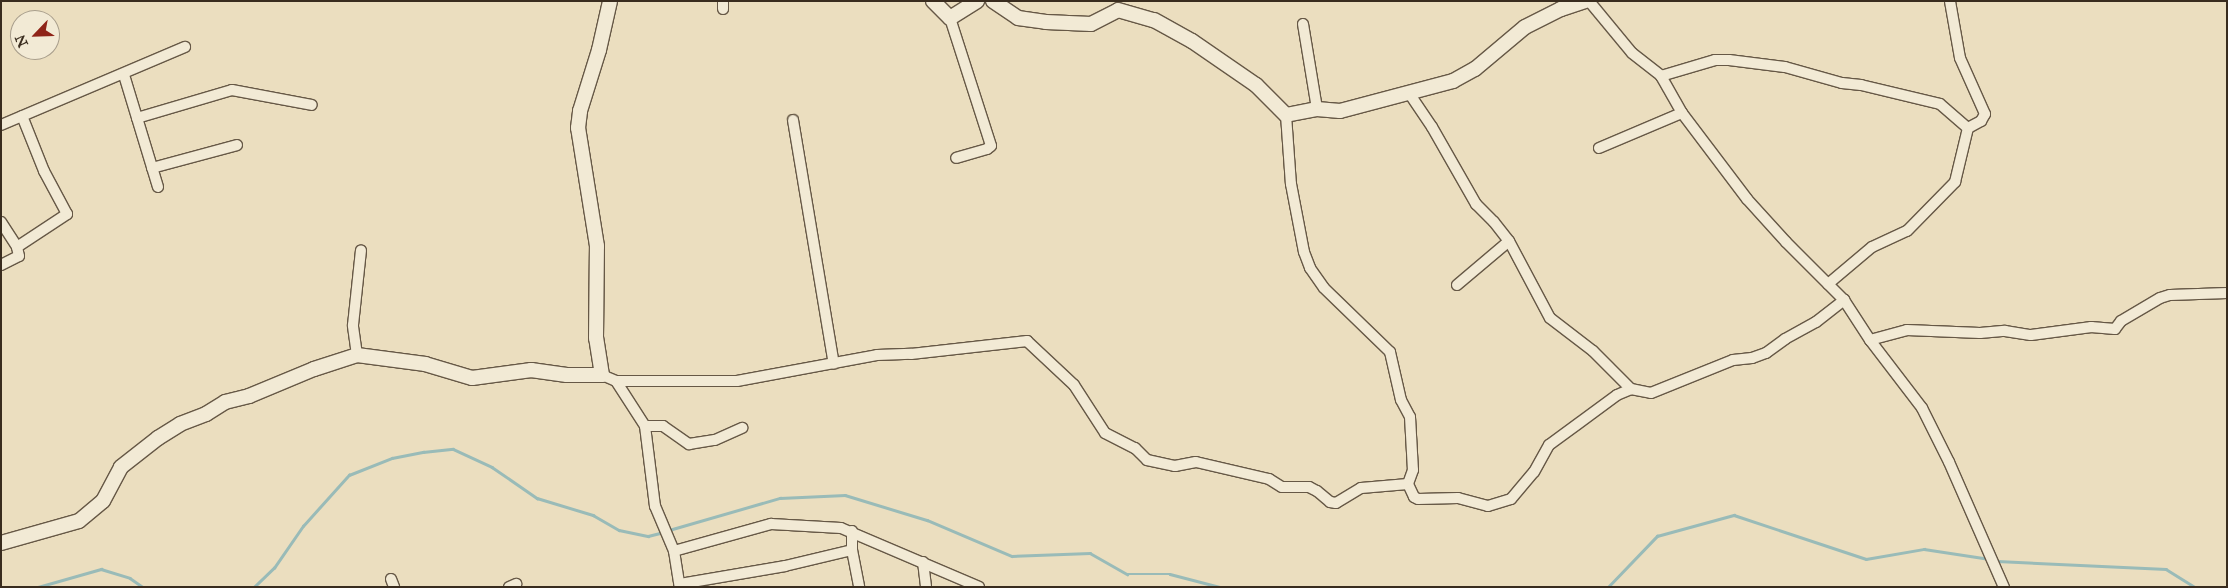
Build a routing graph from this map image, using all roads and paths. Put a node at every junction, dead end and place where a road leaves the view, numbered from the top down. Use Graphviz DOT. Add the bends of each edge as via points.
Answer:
graph roads {
  1 [pos="610,1"];
  2 [pos="933,1"];
  3 [pos="977,1"];
  4 [pos="993,1"];
  5 [pos="1587,1"];
  6 [pos="1950,1"];
  7 [pos="1119,6"];
  8 [pos="950,18"];
  9 [pos="1303,24"];
  10 [pos="185,47"];
  11 [pos="124,75"];
  12 [pos="1661,76"];
  13 [pos="1409,93"];
  14 [pos="312,105"];
  15 [pos="1316,109"];
  16 [pos="1682,112"];
  17 [pos="1286,115"];
  18 [pos="22,116"];
  19 [pos="138,118"];
  20 [pos="793,120"];
  21 [pos="1,125"];
  22 [pos="1968,128"];
  23 [pos="237,145"];
  24 [pos="1599,148"];
  25 [pos="956,158"];
  26 [pos="152,168"];
  27 [pos="158,187"];
  28 [pos="1,222"];
  29 [pos="1509,241"];
  30 [pos="17,247"];
  31 [pos="361,250"];
  32 [pos="1,264"];
  33 [pos="1457,284"];
  34 [pos="1828,284"];
  35 [pos="2227,293"];
  36 [pos="1844,300"];
  37 [pos="1870,340"];
  38 [pos="357,355"];
  39 [pos="834,364"];
  40 [pos="602,375"];
  41 [pos="616,381"];
  42 [pos="1631,389"];
  43 [pos="645,426"];
  44 [pos="742,428"];
  45 [pos="1408,484"];
  46 [pos="852,531"];
  47 [pos="1,543"];
  48 [pos="852,550"];
  49 [pos="674,551"];
  50 [pos="924,562"];
  51 [pos="680,585"];
  52 [pos="859,587"];
  53 [pos="926,587"];
  54 [pos="979,587"];
  55 [pos="2004,587"];
  1 -- 40 [label="street" via="578,128 597,246 596,338"];
  2 -- 8 [label="street"];
  3 -- 8 [label="street"];
  4 -- 7 [label="street" via="1018,18 1078,25 1091,24"];
  5 -- 12 [label="street" via="1632,53"];
  5 -- 13 [label="street" via="1525,27 1462,77"];
  6 -- 22 [label="street" via="1960,58 1985,114 1981,121"];
  7 -- 17 [label="street" via="1154,20 1192,41 1256,85"];
  8 -- 25 [label="street" via="991,146"];
  9 -- 15 [label="street"];
  10 -- 11 [label="street"];
  11 -- 18 [label="street"];
  11 -- 19 [label="street"];
  12 -- 16 [label="street"];
  12 -- 22 [label="street" via="1715,60 1785,67 1940,104"];
  13 -- 15 [label="street" via="1340,112"];
  13 -- 29 [label="street" via="1476,204"];
  14 -- 19 [label="street" via="232,90"];
  15 -- 17 [label="street"];
  16 -- 24 [label="street"];
  16 -- 34 [label="street" via="1767,223"];
  17 -- 45 [label="street" via="1291,184 1304,252 1310,268 1324,288 1390,352 1401,400 1410,417 1413,470"];
  18 -- 21 [label="street"];
  18 -- 30 [label="street" via="44,171 67,214"];
  19 -- 26 [label="street"];
  20 -- 39 [label="street"];
  22 -- 34 [label="street" via="1955,182 1908,231 1872,247"];
  23 -- 26 [label="street"];
  26 -- 27 [label="street"];
  28 -- 30 [label="street"];
  29 -- 33 [label="street"];
  29 -- 42 [label="street" via="1550,318 1593,350"];
  30 -- 32 [label="street" via="19,256"];
  31 -- 38 [label="street" via="353,326"];
  34 -- 36 [label="street"];
  35 -- 37 [label="street" via="2160,298 2121,321 2115,329 2091,327 2031,335 2005,331 1907,330"];
  36 -- 37 [label="street"];
  36 -- 42 [label="street" via="1766,353 1733,360 1651,393"];
  37 -- 55 [label="street" via="1922,408"];
  38 -- 40 [label="street" via="424,364 472,378 532,370"];
  38 -- 47 [label="street" via="225,402 180,424 121,467 103,501 79,521"];
  39 -- 41 [label="street" via="737,381"];
  39 -- 45 [label="street" via="878,355 1027,341 1074,385 1106,433 1135,448 1147,460 1175,466 1196,462 1269,479 1282,487 1317,490 1330,502 1336,503 1361,488"];
  40 -- 41 [label="street"];
  41 -- 43 [label="street"];
  42 -- 45 [label="street" via="1617,395 1549,445 1534,472 1511,499 1488,506 1458,498 1422,499 1414,497"];
  43 -- 44 [label="street" via="663,426 689,444 715,440"];
  43 -- 49 [label="street" via="655,506"];
  46 -- 48 [label="street"];
  46 -- 49 [label="street" via="771,524"];
  46 -- 50 [label="street"];
  48 -- 51 [label="street"];
  48 -- 52 [label="street"];
  49 -- 51 [label="street"];
  50 -- 53 [label="street"];
  50 -- 54 [label="street"];
}
